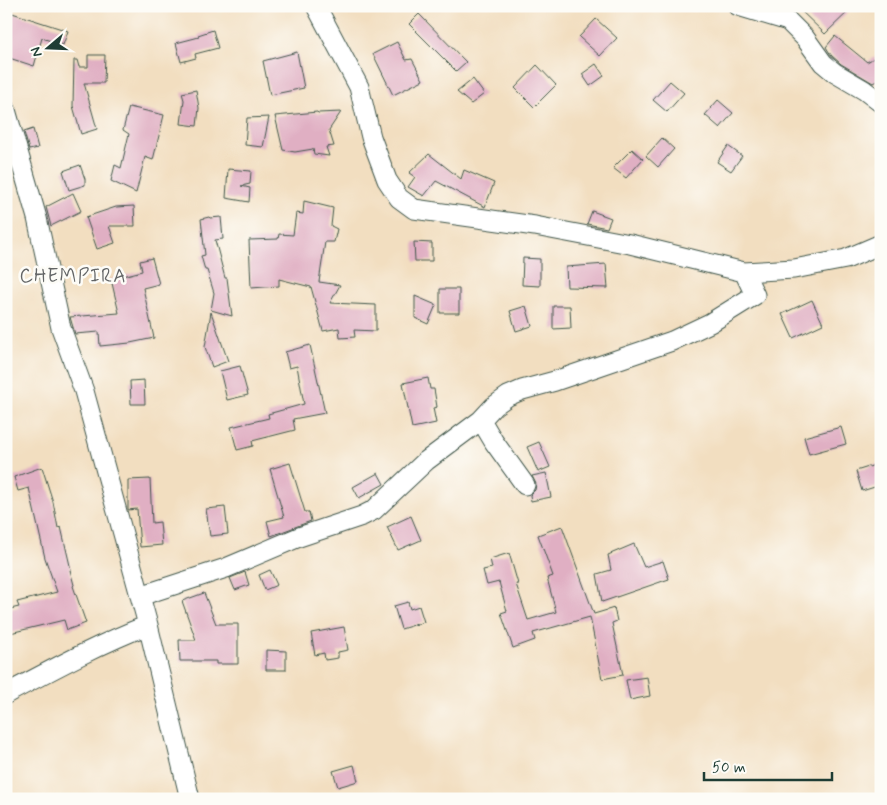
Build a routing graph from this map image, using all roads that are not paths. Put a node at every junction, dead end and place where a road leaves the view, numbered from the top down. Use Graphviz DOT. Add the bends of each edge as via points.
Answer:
graph roads {
  1 [pos="316,6"];
  2 [pos="738,6"];
  3 [pos="881,103"];
  4 [pos="6,110"];
  5 [pos="881,244"];
  6 [pos="744,272"];
  7 [pos="481,420"];
  8 [pos="525,485"];
  9 [pos="140,596"];
  10 [pos="148,625"];
  11 [pos="6,694"];
  12 [pos="190,799"];
  1 -- 6 [label="street" via="359,87 371,137 387,180 399,198 414,209 535,226 630,244"];
  2 -- 3 [label="street" via="788,21 823,63"];
  4 -- 9 [label="street" via="37,218 60,328 84,391"];
  5 -- 6 [label="street" via="846,259 794,269"];
  6 -- 7 [label="street" via="755,295 710,323 634,355 522,390 501,401"];
  7 -- 8 [label="street"];
  7 -- 9 [label="street" via="426,461 368,513 299,537 226,568"];
  9 -- 10 [label="street"];
  10 -- 11 [label="street" via="91,649"];
  10 -- 12 [label="street"];
}
